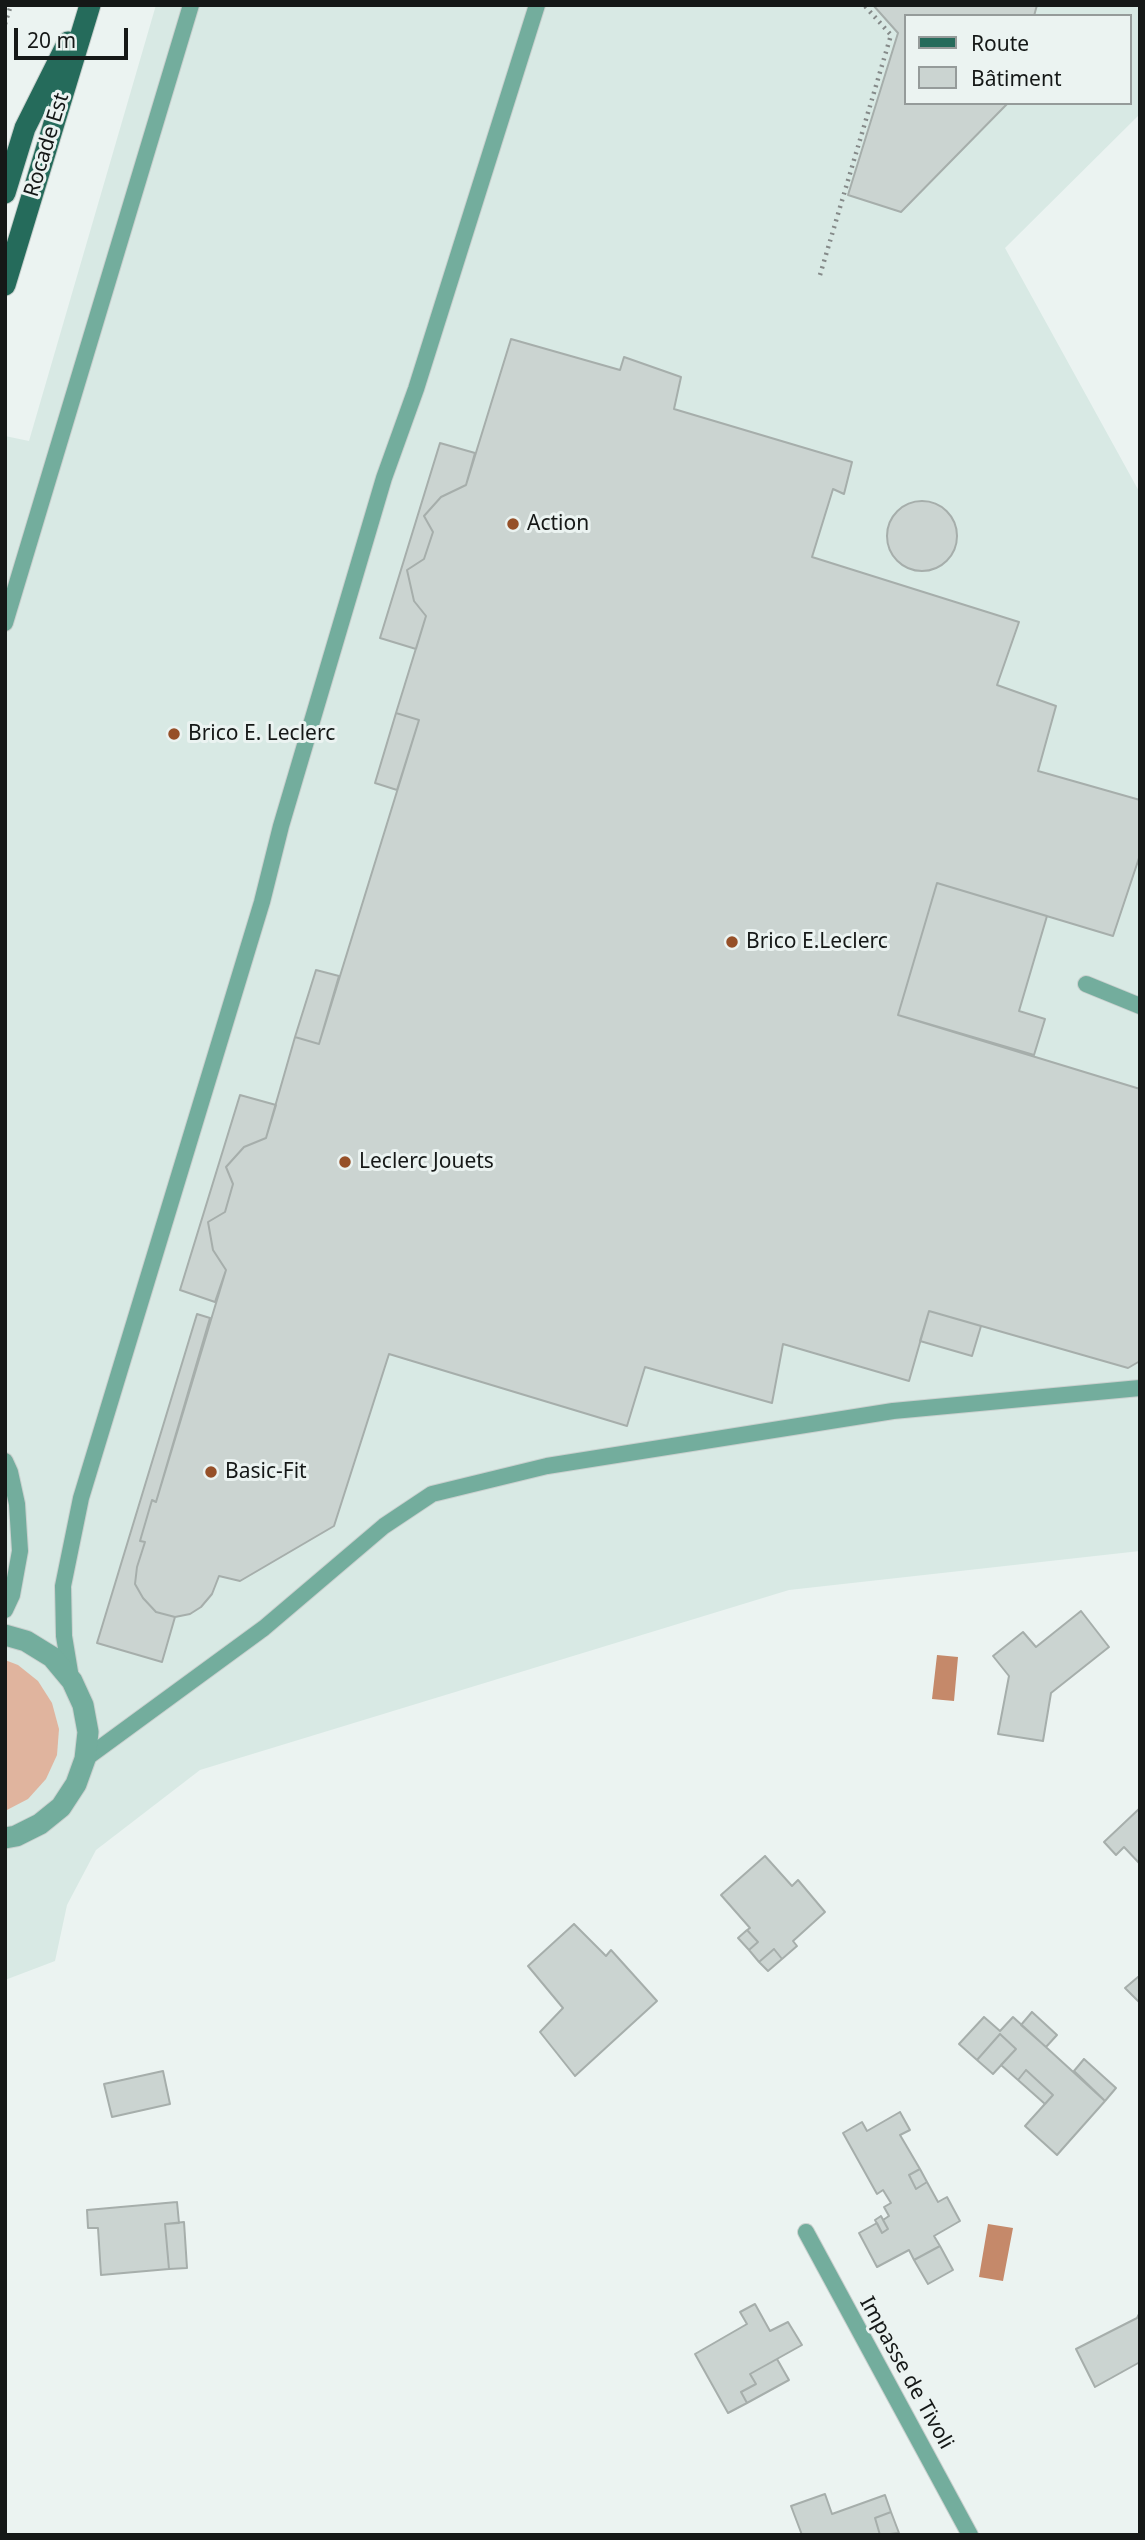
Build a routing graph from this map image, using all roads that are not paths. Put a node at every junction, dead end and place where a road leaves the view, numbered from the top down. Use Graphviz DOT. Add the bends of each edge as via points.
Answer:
graph roads {
  1 [pos="88,5"];
  2 [pos="191,5"];
  3 [pos="537,5"];
  4 [pos="5,192"];
  5 [pos="5,285"];
  6 [pos="5,623"];
  7 [pos="1086,985"];
  8 [pos="1140,1006"];
  9 [pos="1140,1388"];
  10 [pos="5,1461"];
  11 [pos="5,1610"];
  12 [pos="5,1635"];
  13 [pos="72,1681"];
  14 [pos="85,1759"];
  15 [pos="5,1838"];
  16 [pos="806,2232"];
  17 [pos="970,2535"];
  1 -- 4 [label="main road" via="25,128"];
  1 -- 5 [label="main road, Rocade Est"];
  2 -- 6 [label="lane"];
  3 -- 13 [label="lane" via="384,478 81,1498 63,1586 64,1636"];
  7 -- 8 [label="lane"];
  9 -- 14 [label="lane" via="892,1411 547,1466 432,1494 384,1526 264,1628"];
  10 -- 11 [label="lane" via="17,1504 20,1551"];
  12 -- 13 [label="street" via="52,1657"];
  13 -- 14 [label="street" via="88,1732"];
  14 -- 15 [label="street" via="61,1807 40,1824"];
  16 -- 17 [label="lane, Impasse de Tivoli"];
}
